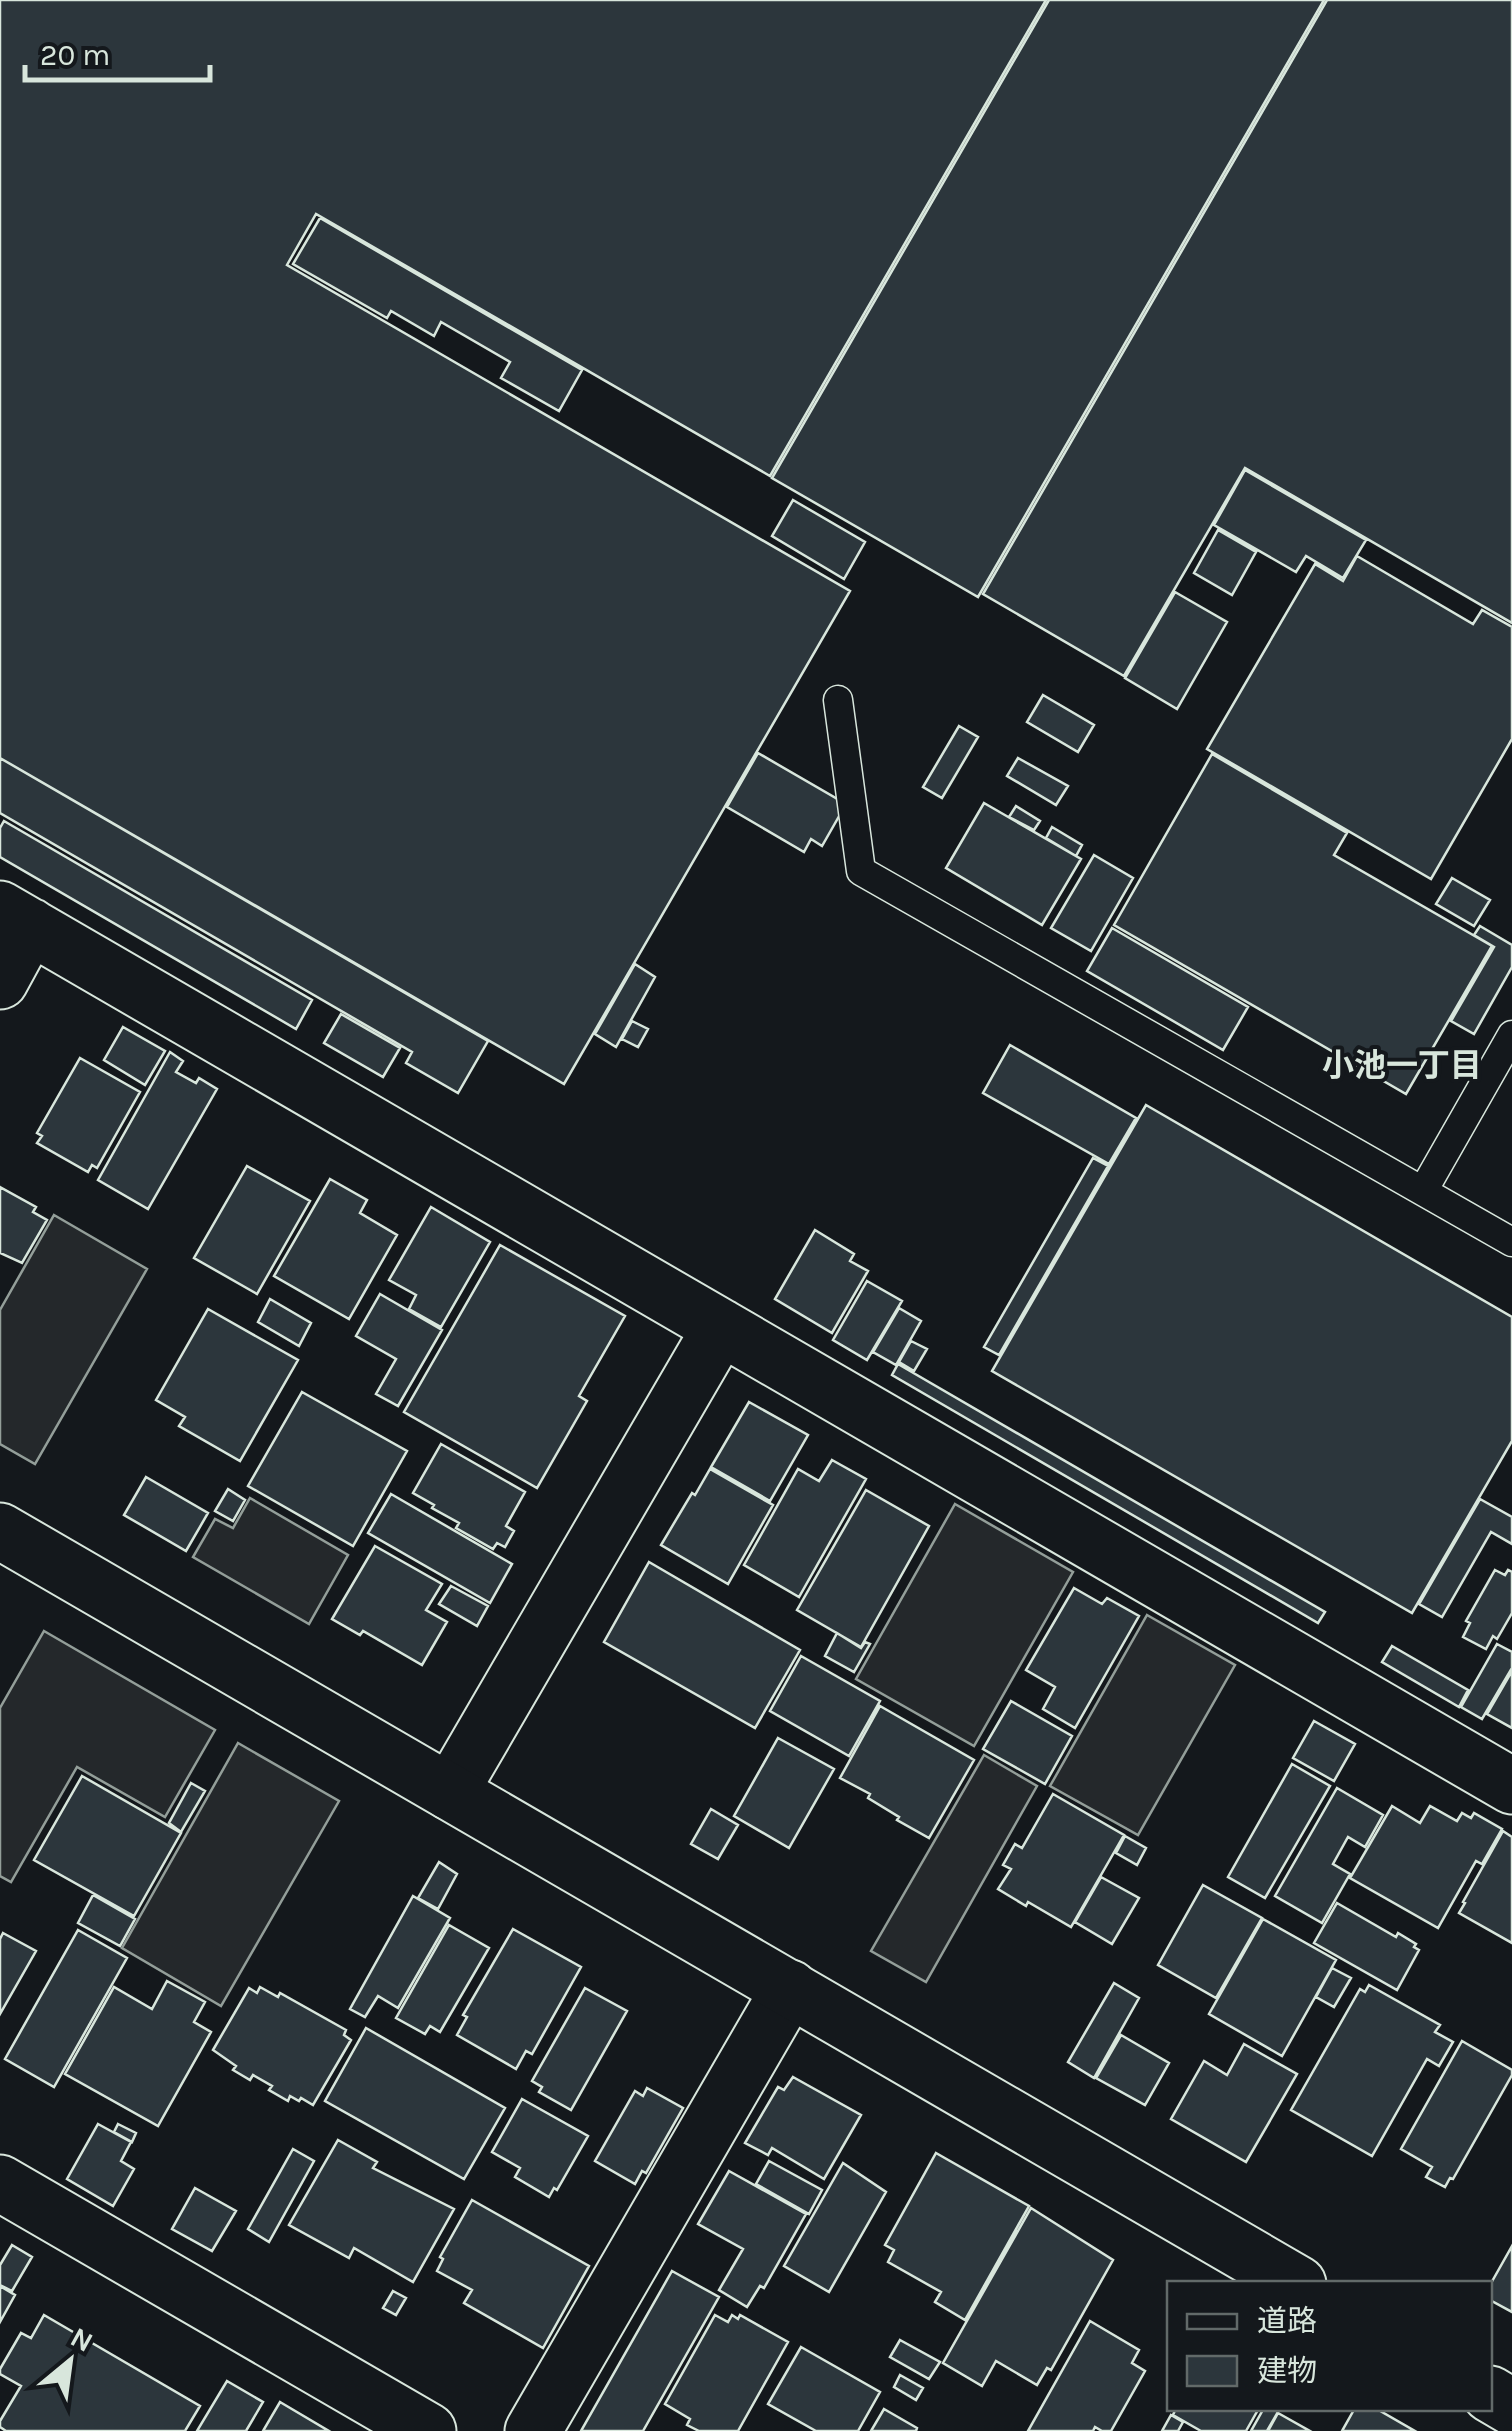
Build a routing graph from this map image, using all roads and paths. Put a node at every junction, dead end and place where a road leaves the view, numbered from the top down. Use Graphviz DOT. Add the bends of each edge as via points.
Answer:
graph roads {
  1 [pos="838,700"];
  2 [pos="15,918"];
  3 [pos="0,980"];
  4 [pos="1512,1035"];
  5 [pos="1423,1191"];
  6 [pos="1512,1242"];
  7 [pos="721,1327"];
  8 [pos="0,1531"];
  9 [pos="1512,1786"];
  10 [pos="450,1792"];
  11 [pos="790,1988"];
  12 [pos="0,2182"];
  13 [pos="1293,2281"];
  14 [pos="428,2431"];
  15 [pos="533,2431"];
  1 -- 5 [label="lane" via="861,871"];
  2 -- 3 [label="street"];
  2 -- 7 [label="street"];
  4 -- 5 [label="lane"];
  5 -- 6 [label="lane"];
  7 -- 9 [label="street"];
  7 -- 10 [label="street"];
  8 -- 10 [label="street"];
  10 -- 11 [label="street"];
  11 -- 13 [label="street"];
  11 -- 15 [label="street"];
  12 -- 14 [label="street"];
}
